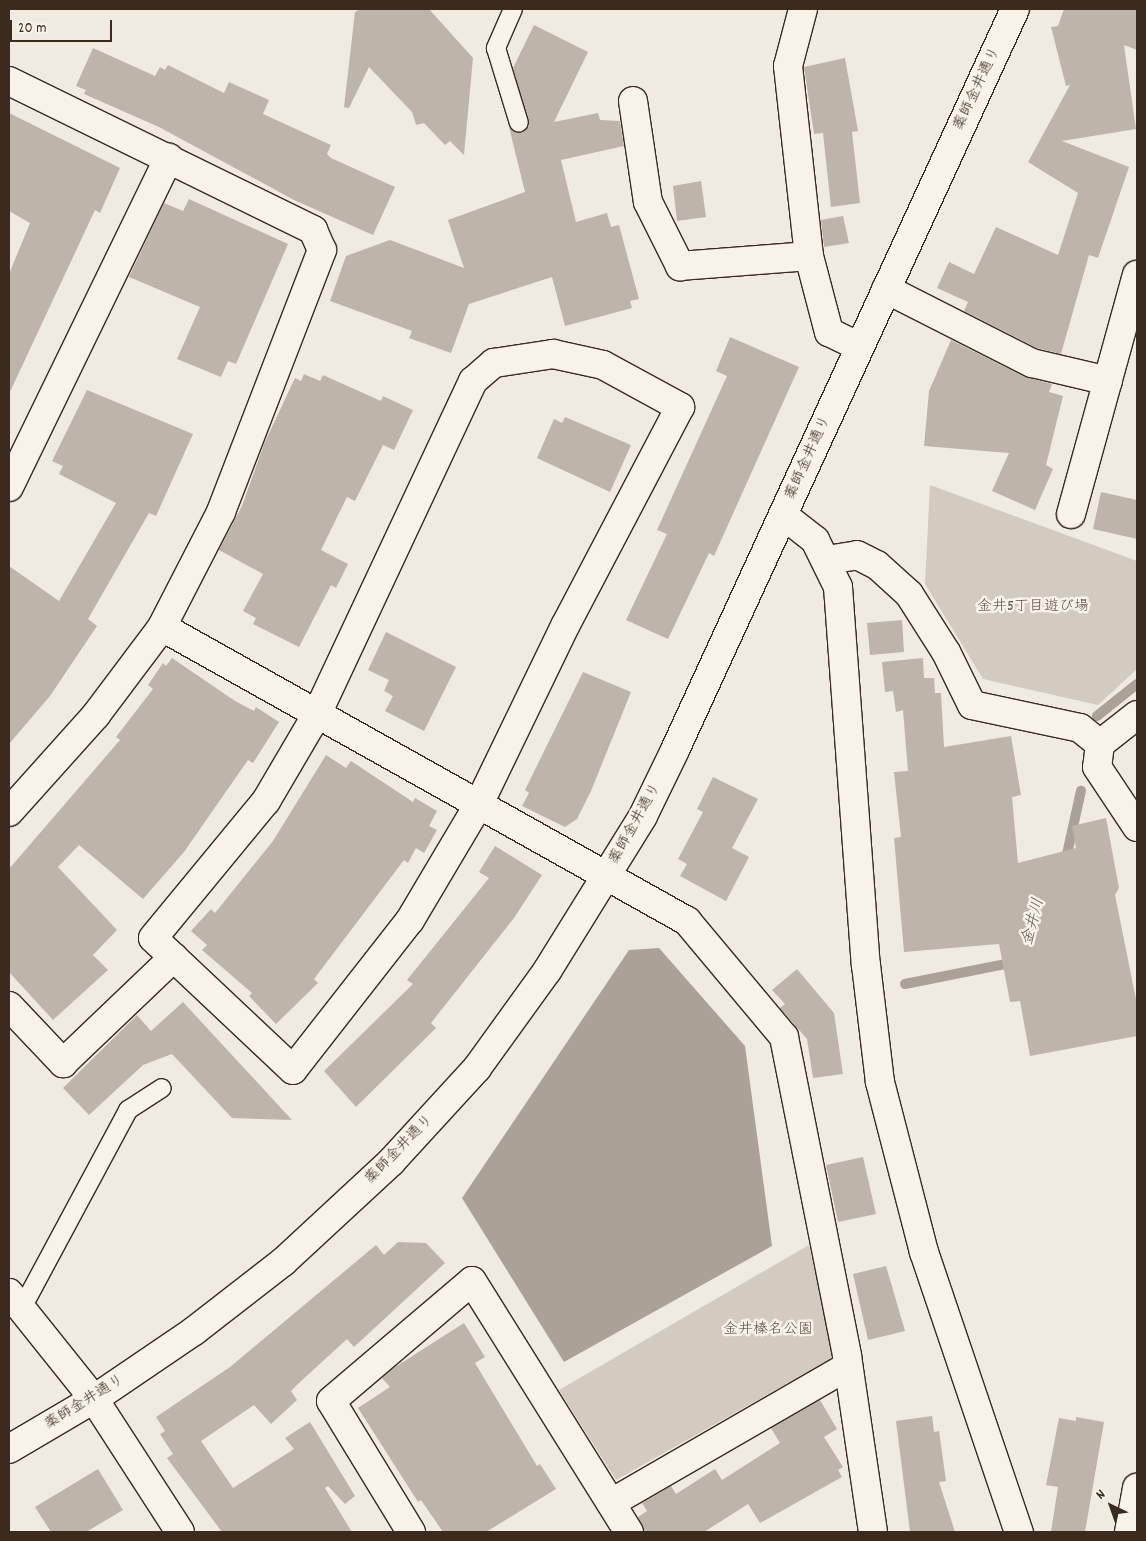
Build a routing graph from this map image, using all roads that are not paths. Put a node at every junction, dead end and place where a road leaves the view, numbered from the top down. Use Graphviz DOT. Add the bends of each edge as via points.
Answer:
graph roads {
  1 [pos="513,9"];
  2 [pos="803,9"];
  3 [pos="1015,9"];
  4 [pos="9,81"];
  5 [pos="633,101"];
  6 [pos="519,123"];
  7 [pos="169,158"];
  8 [pos="809,256"];
  9 [pos="1137,276"];
  10 [pos="886,289"];
  11 [pos="860,347"];
  12 [pos="1108,381"];
  13 [pos="9,487"];
  14 [pos="1071,514"];
  15 [pos="783,515"];
  16 [pos="828,560"];
  17 [pos="162,627"];
  18 [pos="317,714"];
  19 [pos="1137,715"];
  20 [pos="1100,744"];
  21 [pos="479,804"];
  22 [pos="9,812"];
  23 [pos="1137,827"];
  24 [pos="608,876"];
  25 [pos="174,957"];
  26 [pos="9,1006"];
  27 [pos="162,1088"];
  28 [pos="15,1301"];
  29 [pos="848,1366"];
  30 [pos="94,1399"];
  31 [pos="9,1448"];
  32 [pos="1137,1488"];
  33 [pos="611,1503"];
  34 [pos="180,1532"];
  35 [pos="411,1532"];
  36 [pos="629,1532"];
  37 [pos="873,1532"];
  38 [pos="1019,1532"];
  39 [pos="1129,1532"];
  1 -- 6 [label="lane" via="496,48"];
  2 -- 8 [label="street" via="788,66"];
  3 -- 10 [label="street, 薬師金井通り"];
  4 -- 7 [label="street"];
  5 -- 8 [label="street" via="648,202 680,266"];
  7 -- 13 [label="street"];
  7 -- 17 [label="street" via="313,230 322,250 221,512"];
  8 -- 11 [label="street" via="829,332"];
  9 -- 12 [label="street"];
  10 -- 11 [label="street, 薬師金井通り"];
  10 -- 12 [label="street" via="1032,363"];
  11 -- 15 [label="street, 薬師金井通り"];
  12 -- 14 [label="street"];
  15 -- 16 [label="street" via="814,540"];
  15 -- 24 [label="street, 薬師金井通り" via="676,750"];
  16 -- 20 [label="street" via="857,555 877,565 909,594 946,652 972,705 1080,728"];
  16 -- 38 [label="street" via="841,604 866,965 880,1082 924,1252"];
  17 -- 18 [label="street"];
  17 -- 22 [label="street" via="96,715"];
  18 -- 21 [label="street"];
  18 -- 21 [label="street" via="474,381 494,363 552,354 603,365 680,407 565,626"];
  18 -- 25 [label="street" via="266,801 153,938"];
  19 -- 20 [label="street"];
  20 -- 23 [label="street" via="1097,767"];
  21 -- 24 [label="street"];
  21 -- 25 [label="street" via="410,920 293,1070"];
  24 -- 29 [label="street" via="687,921 784,1037"];
  24 -- 30 [label="street, 薬師金井通り" via="548,972 477,1068 391,1162 283,1262 194,1331"];
  25 -- 26 [label="street" via="64,1063"];
  27 -- 28 [label="lane" via="128,1110"];
  28 -- 30 [label="street"];
  29 -- 33 [label="street"];
  29 -- 37 [label="street"];
  30 -- 31 [label="street, 薬師金井通り"];
  30 -- 34 [label="street"];
  32 -- 39 [label="street"];
  33 -- 35 [label="street" via="472,1282 331,1400"];
  33 -- 36 [label="street"];
}
